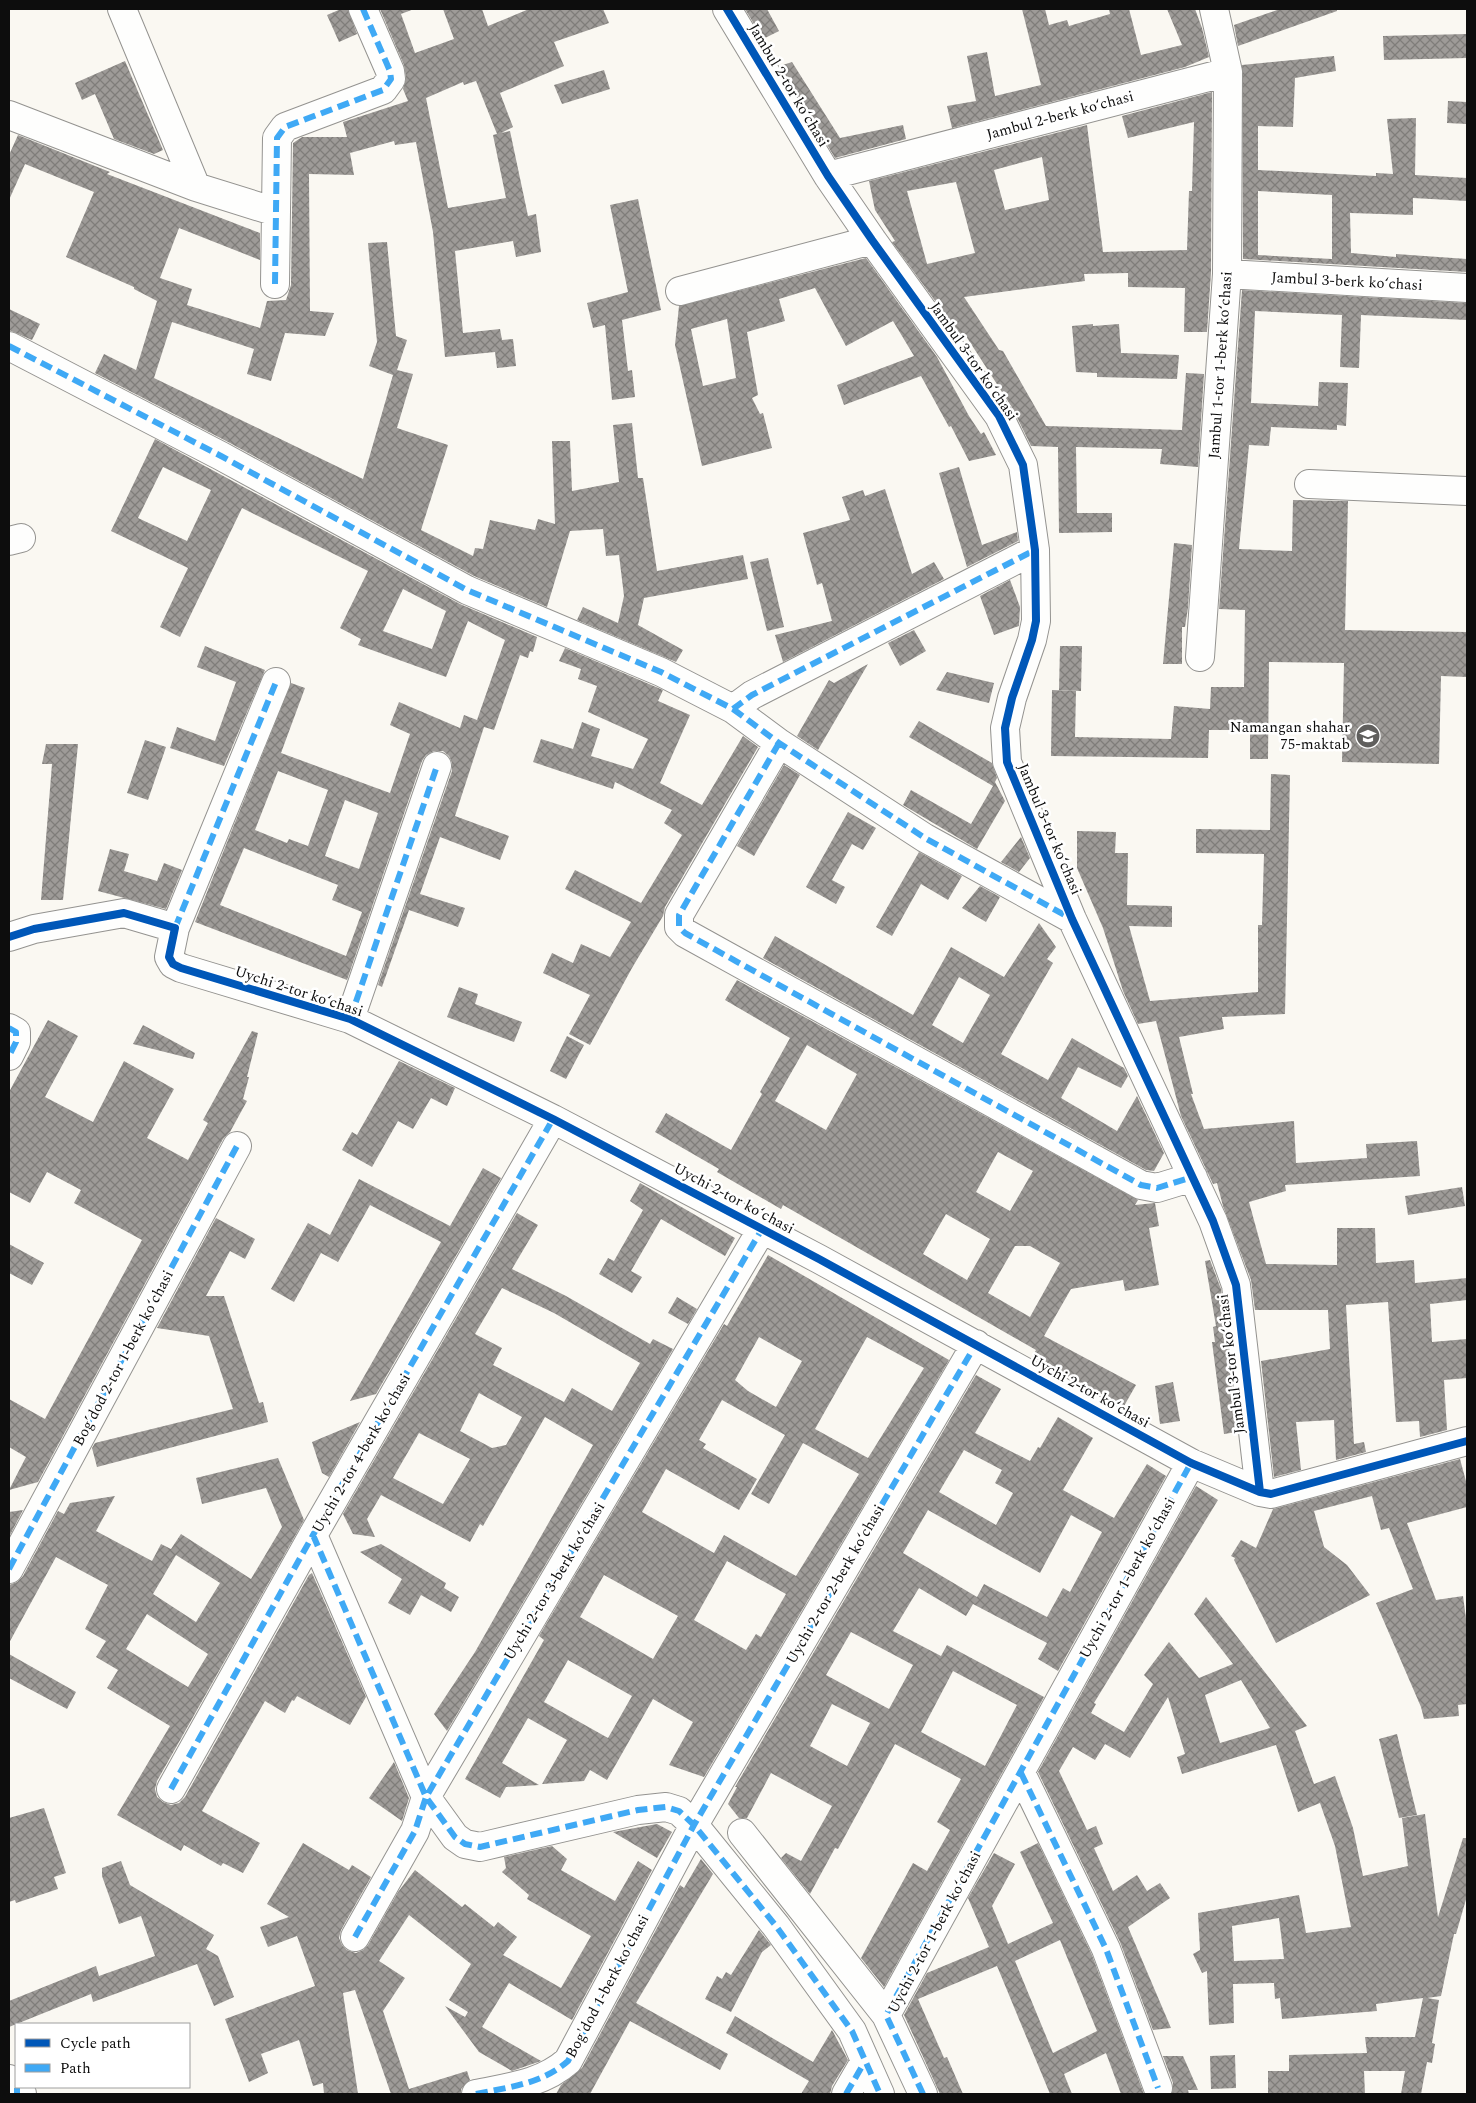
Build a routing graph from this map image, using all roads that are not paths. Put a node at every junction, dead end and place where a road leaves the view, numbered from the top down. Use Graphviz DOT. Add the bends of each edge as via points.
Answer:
graph roads {
  1 [pos="122,9"];
  2 [pos="362,9"];
  3 [pos="727,9"];
  4 [pos="1215,9"];
  5 [pos="1228,72"];
  6 [pos="9,115"];
  7 [pos="828,176"];
  8 [pos="196,187"];
  9 [pos="276,212"];
  10 [pos="872,240"];
  11 [pos="1227,274"];
  12 [pos="275,284"];
  13 [pos="1467,288"];
  14 [pos="680,291"];
  15 [pos="9,346"];
  16 [pos="1309,484"];
  17 [pos="1467,492"];
  18 [pos="1035,550"];
  19 [pos="1200,657"];
  20 [pos="276,682"];
  21 [pos="733,709"];
  22 [pos="779,742"];
  23 [pos="437,766"];
  24 [pos="1072,919"];
  25 [pos="175,928"];
  26 [pos="9,937"];
  27 [pos="350,1019"];
  28 [pos="9,1028"];
  29 [pos="9,1056"];
  30 [pos="553,1119"];
  31 [pos="237,1146"];
  32 [pos="1193,1177"];
  33 [pos="762,1229"];
  34 [pos="976,1344"];
  35 [pos="1467,1441"];
  36 [pos="1191,1463"];
  37 [pos="1260,1492"];
  38 [pos="313,1535"];
  39 [pos="9,1569"];
  40 [pos="1021,1773"];
  41 [pos="171,1789"];
  42 [pos="426,1797"];
  43 [pos="694,1825"];
  44 [pos="742,1833"];
  45 [pos="355,1937"];
  46 [pos="886,2015"];
  47 [pos="864,2062"];
  48 [pos="1158,2088"];
  49 [pos="476,2094"];
  50 [pos="846,2094"];
  51 [pos="880,2094"];
  52 [pos="923,2094"];
  1 -- 8 [label="street"];
  2 -- 9 [label="street" via="390,71 390,78 383,90 280,131 277,138"];
  3 -- 7 [label="street, Jambul 2-tor koʻchasi"];
  4 -- 5 [label="street"];
  5 -- 7 [label="street, Jambul 2-berk koʻchasi"];
  5 -- 11 [label="street, Jambul 1-tor 1-berk koʻchasi"];
  6 -- 8 [label="street"];
  7 -- 10 [label="street, Jambul 3-tor koʻchasi"];
  8 -- 9 [label="street"];
  9 -- 12 [label="street"];
  10 -- 14 [label="street"];
  10 -- 18 [label="street, Jambul 3-tor koʻchasi" via="999,416 1023,465"];
  11 -- 13 [label="street, Jambul 3-berk koʻchasi"];
  11 -- 19 [label="street, Jambul 1-tor 1-berk koʻchasi"];
  15 -- 21 [label="street" via="221,456 467,590 662,672"];
  16 -- 17 [label="street"];
  18 -- 21 [label="street" via="752,695"];
  18 -- 24 [label="street, Jambul 3-tor koʻchasi" via="1036,621 1005,728 1006,762"];
  20 -- 25 [label="street, Uychi 2-tor koʻchasi"];
  21 -- 22 [label="street"];
  22 -- 24 [label="street" via="925,838"];
  22 -- 32 [label="street" via="679,915 679,927 1141,1185 1157,1188"];
  23 -- 27 [label="street"];
  24 -- 32 [label="street, Jambul 3-tor koʻchasi"];
  25 -- 26 [label="street" via="124,914 34,929"];
  25 -- 27 [label="street, Uychi 2-tor koʻchasi" via="169,957 173,964"];
  27 -- 30 [label="street, Uychi 2-tor koʻchasi"];
  28 -- 29 [label="street" via="16,1032 17,1037"];
  30 -- 33 [label="street, Uychi 2-tor koʻchasi"];
  30 -- 38 [label="street, Uychi 2-tor 4-berk koʻchasi"];
  31 -- 39 [label="street, Bogʼdod 2-tor 1-berk koʻchasi"];
  32 -- 37 [label="street, Jambul 3-tor koʻchasi" via="1236,1285"];
  33 -- 34 [label="street, Uychi 2-tor koʻchasi"];
  33 -- 42 [label="street, Uychi 2-tor 3-berk koʻchasi"];
  34 -- 36 [label="street, Uychi 2-tor koʻchasi"];
  34 -- 43 [label="street, Uychi 2-tor 2-berk koʻchasi"];
  35 -- 37 [label="street, Uychi 2-tor koʻchasi" via="1271,1494"];
  36 -- 37 [label="street, Uychi 2-tor koʻchasi"];
  36 -- 40 [label="street, Uychi 2-tor 1-berk koʻchasi"];
  38 -- 41 [label="street, Uychi 2-tor 4-berk koʻchasi"];
  38 -- 42 [label="street"];
  40 -- 46 [label="street, Uychi 2-tor 1-berk koʻchasi"];
  40 -- 48 [label="street" via="1106,1949"];
  42 -- 43 [label="street" via="455,1838 480,1847 638,1810 666,1807 679,1810"];
  42 -- 45 [label="street, Uychi 2-tor 3-berk koʻchasi" via="415,1832"];
  43 -- 47 [label="street" via="776,1926 852,2031"];
  43 -- 49 [label="street, Bog'dod 1-berk koʻchasi" via="568,2062 538,2081"];
  44 -- 46 [label="street"];
  46 -- 52 [label="street, Uychi 2-tor 1-berk koʻchasi"];
  47 -- 50 [label="street"];
  47 -- 51 [label="street"];
}
